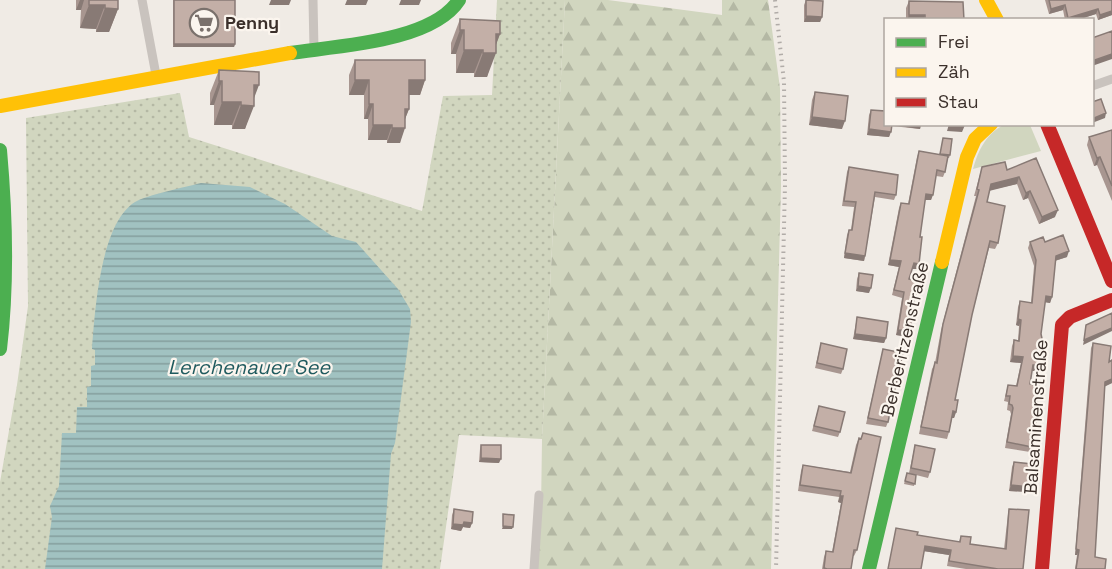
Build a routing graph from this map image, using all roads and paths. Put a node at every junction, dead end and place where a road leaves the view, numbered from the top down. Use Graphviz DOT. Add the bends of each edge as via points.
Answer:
graph roads {
  1 [pos="142,0"];
  2 [pos="313,0"];
  3 [pos="459,0"];
  4 [pos="986,0"];
  5 [pos="996,18"];
  6 [pos="314,49"];
  7 [pos="156,75"];
  8 [pos="1112,79"];
  9 [pos="1094,85"];
  10 [pos="0,106"];
  11 [pos="989,126"];
  12 [pos="1048,126"];
  13 [pos="0,150"];
  14 [pos="1108,259"];
  15 [pos="1112,281"];
  16 [pos="1112,300"];
  17 [pos="0,349"];
  18 [pos="539,495"];
  19 [pos="534,569"];
  20 [pos="868,569"];
  21 [pos="1042,569"];
  1 -- 7 [label="street"];
  2 -- 6 [label="street"];
  3 -- 6 [label="street" via="454,11 416,32"];
  4 -- 5 [label="street"];
  6 -- 7 [label="street"];
  7 -- 10 [label="street"];
  8 -- 9 [label="street"];
  11 -- 20 [label="street, Berberitzenstraße" via="975,139 967,157"];
  12 -- 14 [label="street"];
  13 -- 17 [label="street" via="6,229"];
  14 -- 15 [label="street"];
  16 -- 21 [label="street, Balsaminenstraße" via="1070,317 1062,325"];
  18 -- 19 [label="street"];
}
